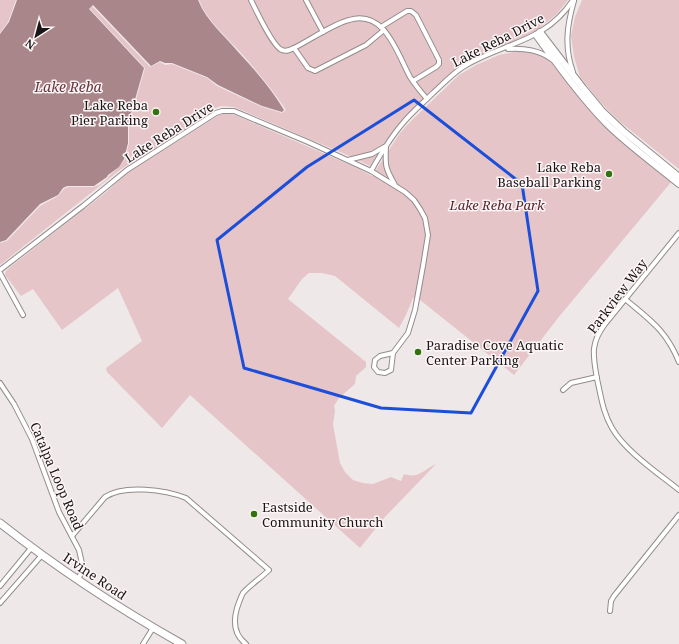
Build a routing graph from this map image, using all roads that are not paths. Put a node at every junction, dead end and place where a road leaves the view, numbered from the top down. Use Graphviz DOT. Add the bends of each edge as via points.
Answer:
graph roads {
  1 [pos="251,0"];
  2 [pos="306,0"];
  3 [pos="574,0"];
  4 [pos="383,28"];
  5 [pos="324,32"];
  6 [pos="538,34"];
  7 [pos="294,48"];
  8 [pos="504,49"];
  9 [pos="557,63"];
  10 [pos="576,80"];
  11 [pos="413,81"];
  12 [pos="427,99"];
  13 [pos="607,120"];
  14 [pos="386,146"];
  15 [pos="347,160"];
  16 [pos="657,163"];
  17 [pos="370,171"];
  18 [pos="679,177"];
  19 [pos="679,184"];
  20 [pos="396,186"];
  21 [pos="679,233"];
  22 [pos="0,270"];
  23 [pos="0,273"];
  24 [pos="625,299"];
  25 [pos="23,315"];
  26 [pos="393,353"];
  27 [pos="679,362"];
  28 [pos="597,377"];
  29 [pos="0,383"];
  30 [pos="563,390"];
  31 [pos="679,490"];
  32 [pos="679,515"];
  33 [pos="0,523"];
  34 [pos="72,536"];
  35 [pos="32,547"];
  36 [pos="42,554"];
  37 [pos="78,580"];
  38 [pos="0,586"];
  39 [pos="0,603"];
  40 [pos="610,611"];
  41 [pos="153,628"];
  42 [pos="143,644"];
  43 [pos="182,644"];
  44 [pos="246,644"];
  1 -- 7 [label="street" via="274,44 284,51"];
  2 -- 5 [label="street"];
  3 -- 6 [label="street, Lake Reba Drive" via="557,19"];
  3 -- 10 [label="street" via="566,46"];
  4 -- 5 [label="street" via="370,20 355,18"];
  4 -- 7 [label="street" via="366,45 315,71 308,68"];
  4 -- 11 [label="street"];
  4 -- 11 [label="street" via="407,11 416,15 439,64"];
  5 -- 7 [label="street"];
  6 -- 8 [label="street, Lake Reba Drive"];
  6 -- 9 [label="street"];
  6 -- 10 [label="street"];
  8 -- 9 [label="street" via="532,50"];
  8 -- 12 [label="street, Lake Reba Drive" via="463,67"];
  9 -- 13 [label="street" via="583,97"];
  10 -- 13 [label="street"];
  11 -- 12 [label="street"];
  12 -- 14 [label="street, Lake Reba Drive" via="403,123"];
  13 -- 16 [label="street"];
  14 -- 15 [label="street" via="372,154"];
  14 -- 17 [label="street, Lake Reba Drive"];
  14 -- 20 [label="street" via="387,171"];
  15 -- 17 [label="street, Lake Reba Drive"];
  15 -- 22 [label="street, Lake Reba Drive" via="239,113 222,111 127,170"];
  16 -- 18 [label="street"];
  16 -- 19 [label="street"];
  17 -- 20 [label="street, Lake Reba Drive"];
  20 -- 26 [label="street, Lake Reba Drive" via="420,209 427,224 428,235 412,321 408,333"];
  21 -- 24 [label="street, Parkview Way"];
  23 -- 25 [label="street"];
  24 -- 27 [label="street" via="661,329"];
  24 -- 28 [label="street, Parkview Way" via="596,337 593,351"];
  26 -- 26 [label="street, Lake Reba Drive" via="391,370 385,373 378,372 374,366 375,360"];
  28 -- 30 [label="street" via="571,383"];
  28 -- 31 [label="street, Parkview Way" via="606,415 616,434"];
  29 -- 34 [label="street, Catalpa Loop Road" via="32,439 59,512"];
  32 -- 40 [label="street" via="614,596"];
  33 -- 35 [label="main road, Irvine Road"];
  34 -- 37 [label="street, Catalpa Loop Road" via="79,550 83,568"];
  34 -- 44 [label="street" via="111,493 148,490 186,498 269,570 243,593 234,617 235,630"];
  35 -- 36 [label="main road, Irvine Road"];
  35 -- 38 [label="street"];
  36 -- 37 [label="main road, Irvine Road"];
  36 -- 39 [label="street"];
  37 -- 41 [label="main road, Irvine Road"];
  41 -- 42 [label="street"];
  41 -- 43 [label="main road, Irvine Road"];
}
